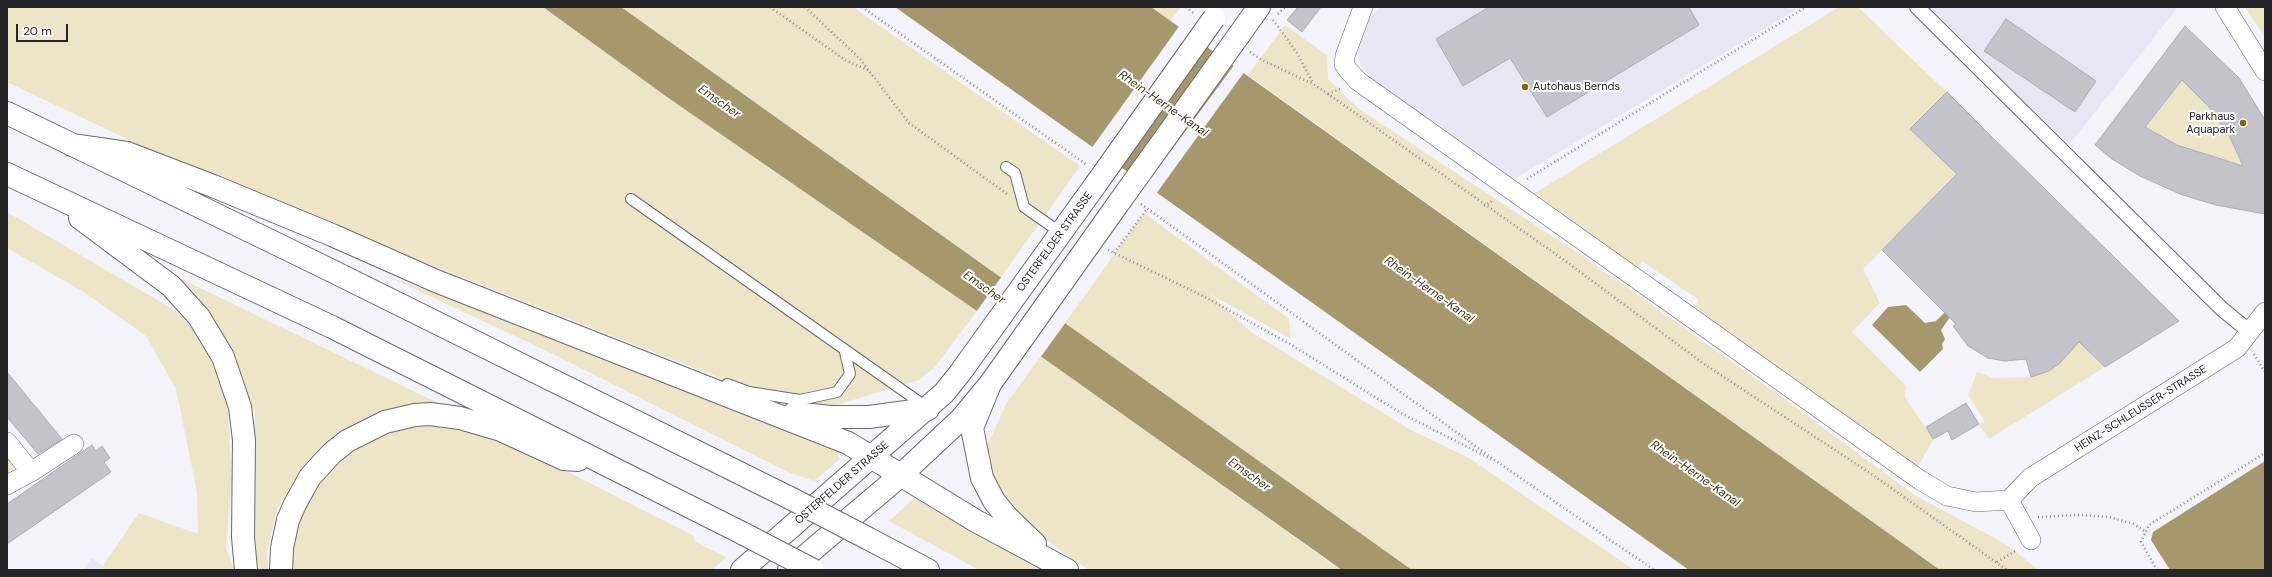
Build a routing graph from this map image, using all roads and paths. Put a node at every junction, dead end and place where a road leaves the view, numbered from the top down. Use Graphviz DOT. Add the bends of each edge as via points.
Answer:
graph roads {
  1 [pos="770,7"];
  2 [pos="805,7"];
  3 [pos="862,7"];
  4 [pos="1363,7"];
  5 [pos="1806,7"];
  6 [pos="1917,7"];
  7 [pos="2225,7"];
  8 [pos="1218,12"];
  9 [pos="1266,13"];
  10 [pos="1262,60"];
  11 [pos="2265,71"];
  12 [pos="871,72"];
  13 [pos="1313,84"];
  14 [pos="7,114"];
  15 [pos="72,145"];
  16 [pos="1006,167"];
  17 [pos="7,174"];
  18 [pos="1094,176"];
  19 [pos="42,190"];
  20 [pos="1511,190"];
  21 [pos="631,199"];
  22 [pos="1127,200"];
  23 [pos="1484,206"];
  24 [pos="1024,207"];
  25 [pos="1147,208"];
  26 [pos="1061,233"];
  27 [pos="1092,240"];
  28 [pos="1114,253"];
  29 [pos="2265,312"];
  30 [pos="570,335"];
  31 [pos="2250,340"];
  32 [pos="845,352"];
  33 [pos="677,364"];
  34 [pos="2265,372"];
  35 [pos="994,378"];
  36 [pos="720,381"];
  37 [pos="760,408"];
  38 [pos="928,408"];
  39 [pos="7,442"];
  40 [pos="74,444"];
  41 [pos="2265,453"];
  42 [pos="872,457"];
  43 [pos="599,460"];
  44 [pos="1496,461"];
  45 [pos="31,472"];
  46 [pos="901,475"];
  47 [pos="7,485"];
  48 [pos="2010,500"];
  49 [pos="2020,518"];
  50 [pos="2146,532"];
  51 [pos="2032,540"];
  52 [pos="1997,562"];
  53 [pos="1063,568"];
  54 [pos="246,570"];
  55 [pos="281,570"];
  56 [pos="742,570"];
  57 [pos="788,570"];
  58 [pos="813,570"];
  59 [pos="928,570"];
  60 [pos="1654,570"];
  61 [pos="2008,570"];
  62 [pos="2157,570"];
  1 -- 12 [label="path" via="845,60"];
  2 -- 12 [label="path" via="847,45"];
  3 -- 18 [label="path"];
  4 -- 20 [label="street" via="1346,48 1344,64 1348,70 1366,88"];
  5 -- 20 [label="path"];
  6 -- 31 [label="street" via="2222,309"];
  7 -- 11 [label="street"];
  8 -- 18 [label="main road, OSTERFELDER STRASSE, bridge"];
  9 -- 13 [label="path" via="1297,53"];
  9 -- 22 [label="main road, bridge" via="1238,35"];
  10 -- 13 [label="path"];
  12 -- 24 [label="path" via="909,123"];
  13 -- 23 [label="path"];
  14 -- 15 [label="main road"];
  15 -- 30 [label="main road" via="127,153 282,214 436,281"];
  15 -- 59 [label="main road, bridge" via="536,371"];
  16 -- 24 [label="lane" via="1015,174"];
  17 -- 19 [label="main road"];
  18 -- 26 [label="main road, OSTERFELDER STRASSE"];
  19 -- 43 [label="main road" via="332,327"];
  19 -- 54 [label="main road" via="171,286 199,317 215,341 236,391 242,425 245,456 243,537"];
  20 -- 23 [label="path"];
  20 -- 48 [label="street" via="1920,480 1947,496 1976,502"];
  21 -- 32 [label="lane"];
  22 -- 25 [label="path"];
  22 -- 27 [label="main road"];
  23 -- 52 [label="path" via="1564,260 1704,364 1870,473"];
  24 -- 26 [label="lane"];
  25 -- 28 [label="path"];
  25 -- 44 [label="path"];
  26 -- 38 [label="main road, OSTERFELDER STRASSE" via="952,384"];
  27 -- 28 [label="path"];
  27 -- 35 [label="main road"];
  28 -- 44 [label="path" via="1205,297 1290,344 1398,412"];
  29 -- 31 [label="street, HEINZ-SCHLEUSSER-STRASSE"];
  30 -- 33 [label="lane"];
  30 -- 37 [label="main road"];
  31 -- 34 [label="path"];
  31 -- 48 [label="street, HEINZ-SCHLEUSSER-STRASSE" via="2030,478"];
  32 -- 36 [label="lane" via="850,374 837,392 800,400 749,392"];
  32 -- 38 [label="lane"];
  35 -- 46 [label="main road" via="946,435"];
  35 -- 53 [label="main road" via="972,428 982,478 994,501 1007,517"];
  37 -- 38 [label="main road" via="830,417 869,417"];
  37 -- 42 [label="main road" via="848,443"];
  38 -- 42 [label="main road, OSTERFELDER STRASSE"];
  39 -- 45 [label="street"];
  40 -- 45 [label="street"];
  41 -- 50 [label="path" via="2149,525"];
  42 -- 46 [label="main road"];
  42 -- 56 [label="main road, OSTERFELDER STRASSE"];
  43 -- 55 [label="main road" via="564,459 501,430 460,418 430,414 392,420 347,441 310,477 288,520 282,548"];
  43 -- 58 [label="main road, bridge"];
  44 -- 60 [label="path"];
  45 -- 47 [label="street"];
  46 -- 53 [label="main road" via="976,521"];
  46 -- 57 [label="main road"];
  48 -- 49 [label="street"];
  49 -- 50 [label="path" via="2078,515 2109,517 2134,524"];
  49 -- 51 [label="street"];
  50 -- 62 [label="path" via="2141,542"];
  51 -- 52 [label="path"];
  52 -- 61 [label="path"];
}
